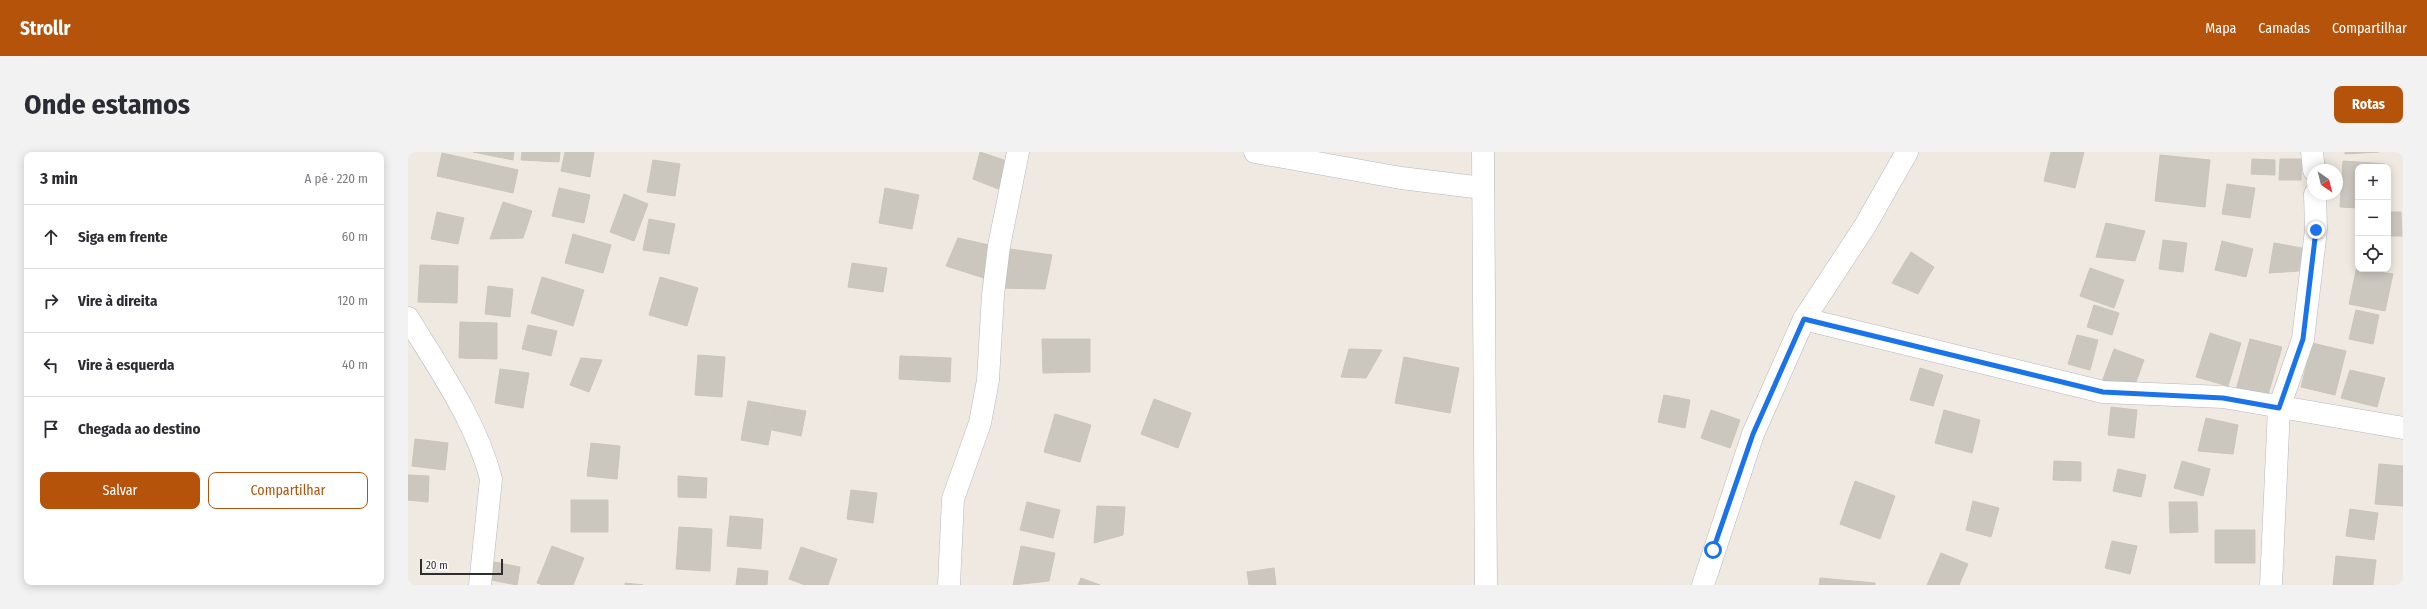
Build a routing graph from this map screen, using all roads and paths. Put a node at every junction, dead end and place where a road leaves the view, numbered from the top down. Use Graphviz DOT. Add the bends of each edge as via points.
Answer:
graph roads {
  1 [pos="1018,152"];
  2 [pos="1255,152"];
  3 [pos="1483,152"];
  4 [pos="1907,152"];
  5 [pos="2312,152"];
  6 [pos="2313,164"];
  7 [pos="1483,188"];
  8 [pos="2315,200"];
  9 [pos="408,318"];
  10 [pos="1804,319"];
  11 [pos="2279,408"];
  12 [pos="2403,428"];
  13 [pos="480,585"];
  14 [pos="949,585"];
  15 [pos="1486,585"];
  16 [pos="1703,585"];
  17 [pos="2271,585"];
  1 -- 14 [label="street" via="999,246 988,380 980,423 953,499"];
  2 -- 7 [label="street" via="1401,178"];
  3 -- 7 [label="street"];
  4 -- 10 [label="street" via="1865,226"];
  5 -- 6 [label="street"];
  7 -- 15 [label="street"];
  8 -- 11 [label="street" via="2316,230 2303,339"];
  9 -- 13 [label="street" via="463,409 488,467 491,479"];
  10 -- 11 [label="street" via="2103,392 2223,398"];
  10 -- 16 [label="street" via="1753,434"];
  11 -- 12 [label="street"];
  11 -- 17 [label="street"];
}
